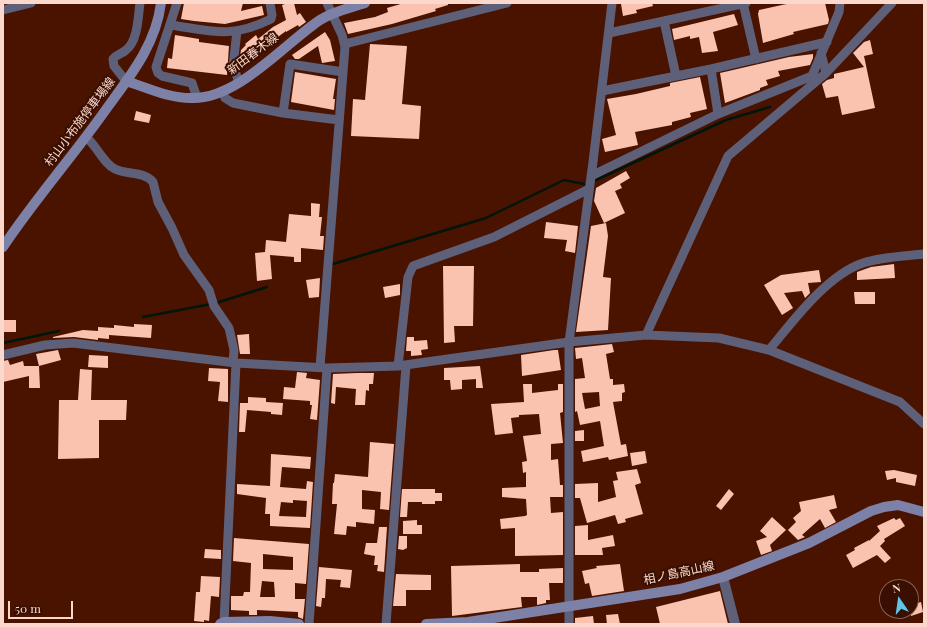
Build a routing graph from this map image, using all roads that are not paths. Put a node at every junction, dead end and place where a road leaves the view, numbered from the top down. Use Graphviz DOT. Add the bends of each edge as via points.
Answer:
graph roads {
  1 [pos="31,3"];
  2 [pos="140,3"];
  3 [pos="161,3"];
  4 [pos="177,3"];
  5 [pos="270,3"];
  6 [pos="327,3"];
  7 [pos="365,3"];
  8 [pos="507,3"];
  9 [pos="612,3"];
  10 [pos="744,3"];
  11 [pos="840,3"];
  12 [pos="892,3"];
  13 [pos="3,10"];
  14 [pos="332,13"];
  15 [pos="664,21"];
  16 [pos="171,25"];
  17 [pos="237,31"];
  18 [pos="608,33"];
  19 [pos="827,42"];
  20 [pos="345,44"];
  21 [pos="821,54"];
  22 [pos="756,59"];
  23 [pos="711,69"];
  24 [pos="343,72"];
  25 [pos="826,73"];
  26 [pos="676,76"];
  27 [pos="126,81"];
  28 [pos="239,82"];
  29 [pos="222,91"];
  30 [pos="602,91"];
  31 [pos="197,98"];
  32 [pos="283,113"];
  33 [pos="718,114"];
  34 [pos="340,120"];
  35 [pos="86,137"];
  36 [pos="592,176"];
  37 [pos="589,190"];
  38 [pos="3,247"];
  39 [pos="924,254"];
  40 [pos="646,335"];
  41 [pos="569,342"];
  42 [pos="769,350"];
  43 [pos="3,355"];
  44 [pos="235,363"];
  45 [pos="402,366"];
  46 [pos="324,367"];
  47 [pos="924,424"];
  48 [pos="924,512"];
  49 [pos="724,577"];
  50 [pos="569,606"];
  51 [pos="222,623"];
  52 [pos="299,624"];
  53 [pos="309,624"];
  54 [pos="386,624"];
  55 [pos="426,624"];
  56 [pos="569,624"];
  57 [pos="735,624"];
  1 -- 13 [label="street"];
  2 -- 27 [label="street" via="133,41 125,51 113,59 114,66"];
  3 -- 27 [label="main road, 村山小布施停車場線" via="149,45"];
  4 -- 16 [label="street"];
  5 -- 17 [label="street" via="271,19"];
  6 -- 14 [label="street"];
  7 -- 14 [label="main road, 新田春木線"];
  8 -- 20 [label="street"];
  9 -- 18 [label="street"];
  10 -- 15 [label="street"];
  10 -- 22 [label="street"];
  11 -- 19 [label="street"];
  12 -- 25 [label="street"];
  14 -- 20 [label="street"];
  14 -- 28 [label="main road, 新田春木線" via="304,31"];
  15 -- 18 [label="street"];
  15 -- 26 [label="street"];
  16 -- 17 [label="street" via="226,33"];
  16 -- 31 [label="street" via="156,64 157,70 162,76 192,82"];
  17 -- 28 [label="street" via="233,66"];
  18 -- 30 [label="street"];
  19 -- 21 [label="street"];
  19 -- 22 [label="street"];
  20 -- 24 [label="street"];
  21 -- 25 [label="street"];
  21 -- 33 [label="street" via="812,76"];
  22 -- 23 [label="street"];
  23 -- 26 [label="street"];
  23 -- 33 [label="street"];
  24 -- 32 [label="street" via="290,64"];
  24 -- 34 [label="street"];
  25 -- 40 [label="street" via="728,156"];
  26 -- 30 [label="street"];
  27 -- 31 [label="main road, 新田春木線" via="164,94"];
  27 -- 35 [label="main road, 村山小布施停車場線"];
  28 -- 29 [label="main road, 新田春木線"];
  29 -- 31 [label="main road, 新田春木線"];
  29 -- 32 [label="street" via="225,98 233,103"];
  30 -- 36 [label="street"];
  32 -- 34 [label="street"];
  33 -- 36 [label="street"];
  34 -- 46 [label="street"];
  35 -- 38 [label="main road, 村山小布施停車場線"];
  35 -- 44 [label="street" via="94,143 108,165 144,176 153,182 160,207 184,255 209,290 213,304 229,328"];
  36 -- 37 [label="street"];
  37 -- 41 [label="street"];
  37 -- 45 [label="street" via="494,237 413,266 408,277"];
  39 -- 42 [label="street" via="864,262 843,272 809,303"];
  40 -- 41 [label="street"];
  40 -- 42 [label="street" via="719,338"];
  41 -- 45 [label="street"];
  41 -- 50 [label="street"];
  42 -- 47 [label="street" via="900,402"];
  43 -- 44 [label="street" via="45,345 73,343"];
  44 -- 46 [label="street"];
  44 -- 51 [label="street"];
  45 -- 46 [label="street"];
  45 -- 54 [label="street"];
  46 -- 53 [label="street"];
  48 -- 49 [label="main road, 相ノ島高山線" via="898,505 884,506 809,543"];
  49 -- 50 [label="main road, 相ノ島高山線" via="680,589"];
  49 -- 57 [label="street"];
  50 -- 55 [label="main road, 相ノ島高山線" via="468,622"];
  50 -- 56 [label="street"];
  51 -- 52 [label="main road" via="270,621"];
}
